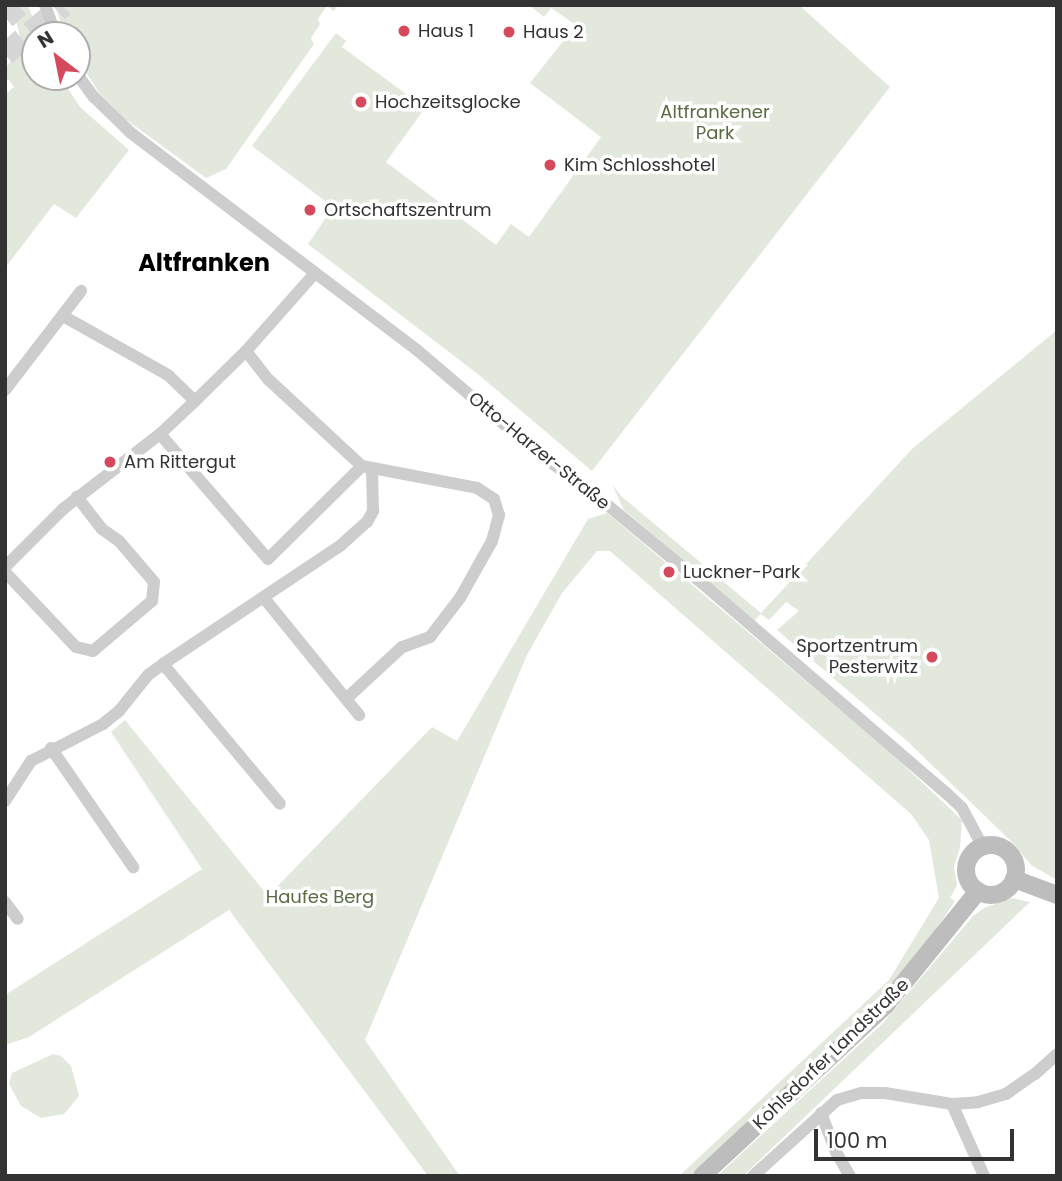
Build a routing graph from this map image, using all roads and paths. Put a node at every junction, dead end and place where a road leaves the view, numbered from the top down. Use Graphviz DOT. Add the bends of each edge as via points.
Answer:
graph roads {
  1 [pos="90,91"];
  2 [pos="315,272"];
  3 [pos="81,291"];
  4 [pos="63,316"];
  5 [pos="246,351"];
  6 [pos="5,390"];
  7 [pos="195,401"];
  8 [pos="160,433"];
  9 [pos="367,468"];
  10 [pos="77,497"];
  11 [pos="5,567"];
  12 [pos="5,572"];
  13 [pos="264,598"];
  14 [pos="163,664"];
  15 [pos="346,699"];
  16 [pos="359,716"];
  17 [pos="51,748"];
  18 [pos="5,802"];
  19 [pos="280,804"];
  20 [pos="982,847"];
  21 [pos="133,867"];
  22 [pos="1014,879"];
  23 [pos="978,891"];
  24 [pos="1057,895"];
  25 [pos="5,902"];
  26 [pos="18,919"];
  27 [pos="1057,1054"];
  28 [pos="952,1104"];
  29 [pos="821,1113"];
  30 [pos="702,1176"];
  31 [pos="753,1176"];
  32 [pos="850,1176"];
  33 [pos="984,1176"];
  1 -- 2 [label="street, Otto-Harzer-Straße" via="123,127"];
  2 -- 5 [label="street"];
  2 -- 20 [label="street, Otto-Harzer-Straße" via="605,503 931,779 962,808"];
  3 -- 4 [label="street"];
  4 -- 6 [label="street"];
  4 -- 7 [label="street" via="168,375"];
  5 -- 7 [label="street"];
  5 -- 9 [label="street" via="269,380"];
  7 -- 8 [label="street"];
  8 -- 9 [label="street" via="268,559"];
  8 -- 10 [label="street"];
  9 -- 13 [label="street" via="373,511 367,522"];
  9 -- 15 [label="street" via="477,488 494,499 499,515 492,541 460,598 430,637 402,647"];
  10 -- 11 [label="street" via="37,531"];
  10 -- 12 [label="street" via="154,582 152,601 93,651 76,648"];
  13 -- 14 [label="street"];
  13 -- 15 [label="street"];
  14 -- 17 [label="street" via="111,718"];
  14 -- 19 [label="street"];
  15 -- 16 [label="street"];
  17 -- 18 [label="street" via="31,761"];
  17 -- 21 [label="street"];
  20 -- 22 [label="street" via="999,846 1011,856"];
  20 -- 23 [label="street" via="970,856 966,871"];
  22 -- 23 [label="street" via="999,894"];
  22 -- 24 [label="street"];
  23 -- 30 [label="street, Kohlsdorfer Landstraße" via="885,1006"];
  25 -- 26 [label="street"];
  27 -- 28 [label="street" via="1006,1094"];
  28 -- 29 [label="street" via="862,1093 837,1101"];
  28 -- 33 [label="street"];
  29 -- 31 [label="street"];
  29 -- 32 [label="street"];
}
